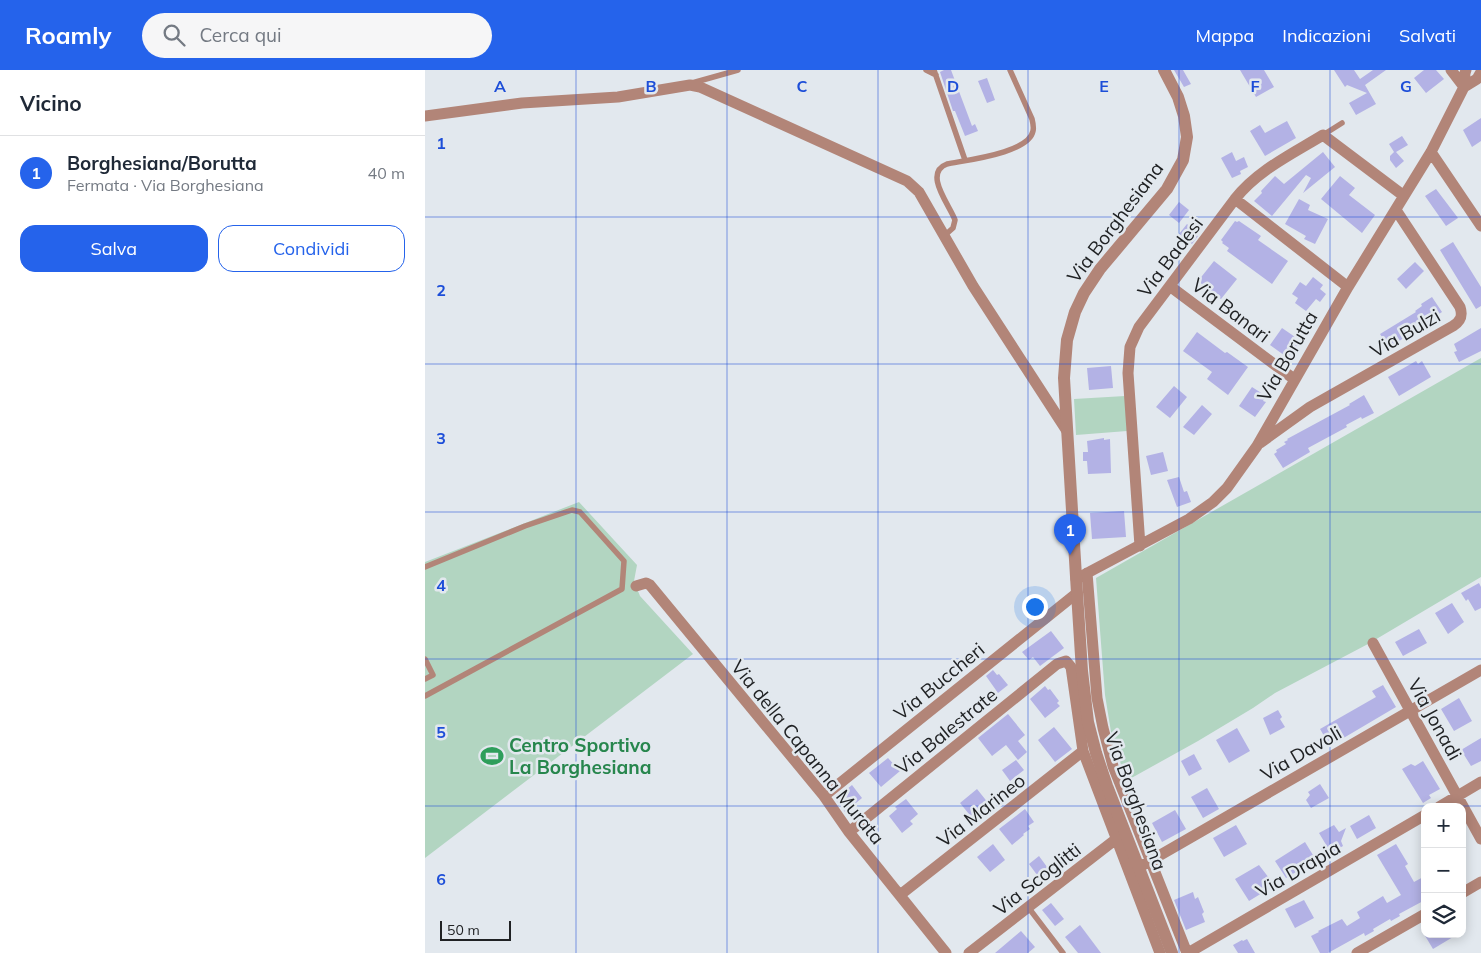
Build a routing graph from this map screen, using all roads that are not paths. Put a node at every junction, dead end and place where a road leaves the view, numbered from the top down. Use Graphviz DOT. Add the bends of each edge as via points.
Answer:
graph roads {
  1 [pos="738,70"];
  2 [pos="926,70"];
  3 [pos="1010,70"];
  4 [pos="1165,70"];
  5 [pos="1451,70"];
  6 [pos="1466,70"];
  7 [pos="1481,72"];
  8 [pos="935,73"];
  9 [pos="686,84"];
  10 [pos="1464,87"];
  11 [pos="425,116"];
  12 [pos="1342,123"];
  13 [pos="1323,135"];
  14 [pos="1431,152"];
  15 [pos="965,160"];
  16 [pos="1404,196"];
  17 [pos="1235,199"];
  18 [pos="1396,210"];
  19 [pos="1481,226"];
  20 [pos="944,236"];
  21 [pos="1171,287"];
  22 [pos="1348,287"];
  23 [pos="1294,379"];
  24 [pos="1067,431"];
  25 [pos="1257,446"];
  26 [pos="1140,546"];
  27 [pos="425,567"];
  28 [pos="1081,576"];
  29 [pos="636,586"];
  30 [pos="622,589"];
  31 [pos="1077,593"];
  32 [pos="1373,643"];
  33 [pos="425,659"];
  34 [pos="1066,661"];
  35 [pos="1481,670"];
  36 [pos="425,679"];
  37 [pos="425,696"];
  38 [pos="1410,710"];
  39 [pos="1083,751"];
  40 [pos="1107,768"];
  41 [pos="1481,782"];
  42 [pos="824,796"];
  43 [pos="1457,796"];
  44 [pos="1446,803"];
  45 [pos="1421,817"];
  46 [pos="849,832"];
  47 [pos="1121,836"];
  48 [pos="1481,839"];
  49 [pos="1145,864"];
  50 [pos="1481,882"];
  51 [pos="1466,891"];
  52 [pos="900,895"];
  53 [pos="1028,907"];
  54 [pos="1421,916"];
  55 [pos="946,953"];
  56 [pos="969,953"];
  57 [pos="1063,953"];
  58 [pos="1160,953"];
  59 [pos="1173,953"];
  60 [pos="1188,953"];
  61 [pos="1357,953"];
  1 -- 9 [label="lane"];
  2 -- 8 [label="lane"];
  3 -- 15 [label="lane" via="1032,119 1031,136 1016,148"];
  4 -- 24 [label="street, Via Borghesiana" via="1185,116 1187,137 1184,155 1167,189 1100,269 1077,306 1065,351"];
  5 -- 10 [label="street"];
  6 -- 10 [label="street, Via Borutta"];
  7 -- 10 [label="street, Via Borutta" via="1477,79"];
  8 -- 15 [label="lane"];
  9 -- 11 [label="street" via="618,96 522,103"];
  9 -- 20 [label="street" via="700,87 911,184"];
  10 -- 14 [label="street, Via Borutta"];
  12 -- 13 [label="lane"];
  13 -- 16 [label="street"];
  13 -- 17 [label="street, Via Badesi" via="1258,176"];
  14 -- 16 [label="street, Via Borutta"];
  14 -- 19 [label="street"];
  15 -- 20 [label="lane" via="944,165 936,174 955,220 953,228"];
  16 -- 18 [label="street, Via Borutta"];
  17 -- 21 [label="street, Via Badesi"];
  17 -- 22 [label="street"];
  18 -- 22 [label="street, Via Borutta"];
  18 -- 25 [label="street, Via Bulzi" via="1460,307 1460,320 1310,407"];
  20 -- 24 [label="street"];
  21 -- 23 [label="street, Via Banari"];
  21 -- 26 [label="street, Via Badesi" via="1139,327 1129,358"];
  22 -- 23 [label="street, Via Borutta"];
  23 -- 25 [label="street, Via Borutta"];
  24 -- 28 [label="street, Via Borghesiana"];
  25 -- 26 [label="street, Via Borutta" via="1213,502 1189,520"];
  26 -- 28 [label="street, Via Borutta"];
  27 -- 30 [label="lane" via="572,510 580,512 624,561"];
  28 -- 31 [label="street, Via Borghesiana"];
  28 -- 40 [label="street, Via Borghesiana"];
  29 -- 30 [label="lane"];
  29 -- 42 [label="street, Via della Capanna Murata" via="650,585"];
  30 -- 37 [label="lane"];
  31 -- 40 [label="street, Via Borghesiana" via="1088,722"];
  31 -- 42 [label="street, Via Buccheri"];
  32 -- 38 [label="street, Via Jonadi"];
  33 -- 36 [label="lane" via="433,675"];
  34 -- 39 [label="street, Via Borghesiana" via="1071,667"];
  34 -- 46 [label="street, Via Balestrate" via="1057,664"];
  35 -- 38 [label="street, Via Davoli"];
  38 -- 43 [label="street, Via Jonadi"];
  38 -- 49 [label="street, Via Davoli"];
  39 -- 47 [label="street, Via Borghesiana"];
  39 -- 52 [label="street, Via Marineo"];
  40 -- 47 [label="street, Via Borghesiana"];
  40 -- 49 [label="street, Via Borghesiana"];
  41 -- 43 [label="street"];
  42 -- 46 [label="street, Via della Capanna Murata"];
  43 -- 44 [label="street"];
  43 -- 48 [label="street, Via Jonadi"];
  45 -- 60 [label="street, Via Drapia"];
  46 -- 52 [label="street, Via della Capanna Murata"];
  47 -- 49 [label="street, Via Borghesiana"];
  47 -- 53 [label="street, Via Scoglitti"];
  47 -- 58 [label="street, Via Borghesiana"];
  49 -- 59 [label="street, Via Borghesiana"];
  49 -- 60 [label="street, Via Borghesiana"];
  50 -- 51 [label="street"];
  52 -- 55 [label="street, Via della Capanna Murata"];
  53 -- 56 [label="street, Via Scoglitti"];
  53 -- 57 [label="lane"];
  54 -- 61 [label="street"];
}
